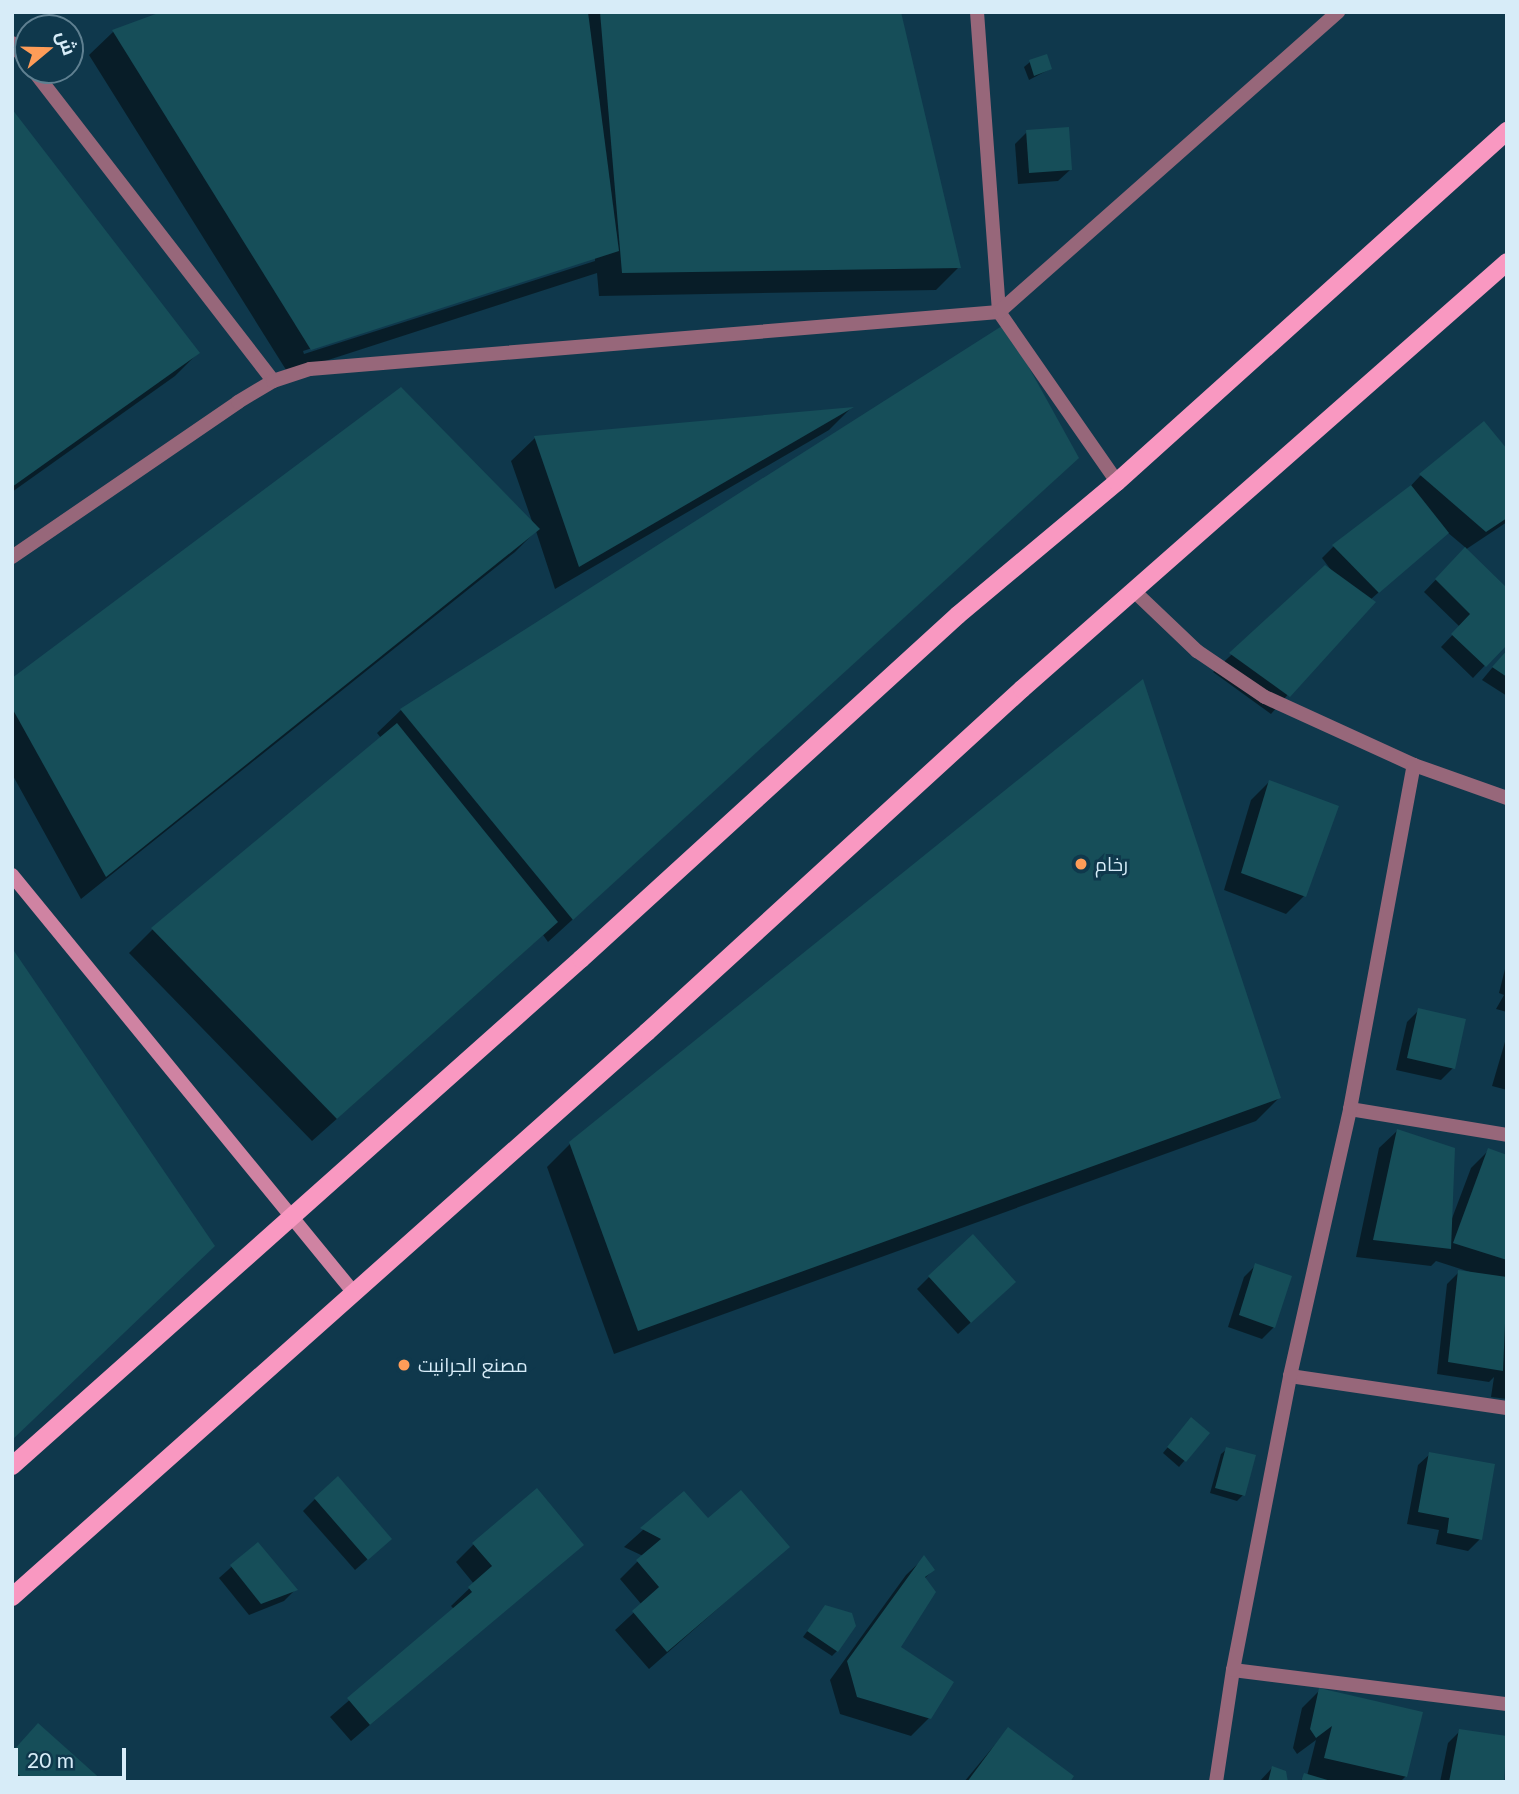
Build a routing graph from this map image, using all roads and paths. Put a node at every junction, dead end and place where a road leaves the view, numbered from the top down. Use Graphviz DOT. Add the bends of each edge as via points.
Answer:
graph roads {
  1 [pos="977,12"];
  2 [pos="1338,12"];
  3 [pos="44,84"];
  4 [pos="1507,131"];
  5 [pos="1507,262"];
  6 [pos="999,312"];
  7 [pos="273,381"];
  8 [pos="1117,482"];
  9 [pos="12,557"];
  10 [pos="1135,592"];
  11 [pos="1414,765"];
  12 [pos="1507,799"];
  13 [pos="12,875"];
  14 [pos="1350,1109"];
  15 [pos="1507,1135"];
  16 [pos="293,1217"];
  17 [pos="354,1293"];
  18 [pos="1290,1376"];
  19 [pos="1507,1408"];
  20 [pos="12,1466"];
  21 [pos="12,1597"];
  22 [pos="1233,1670"];
  23 [pos="1507,1704"];
  24 [pos="1216,1782"];
  1 -- 6 [label="street"];
  2 -- 6 [label="street"];
  3 -- 7 [label="street"];
  4 -- 8 [label="main road"];
  5 -- 10 [label="main road"];
  6 -- 7 [label="street" via="310,369"];
  6 -- 8 [label="street"];
  7 -- 9 [label="street"];
  8 -- 16 [label="main road" via="958,615"];
  10 -- 11 [label="street" via="1197,651 1265,697"];
  10 -- 17 [label="main road"];
  11 -- 12 [label="street"];
  11 -- 14 [label="street"];
  13 -- 16 [label="street"];
  14 -- 15 [label="street"];
  14 -- 18 [label="street"];
  16 -- 17 [label="street"];
  16 -- 20 [label="main road"];
  17 -- 21 [label="main road"];
  18 -- 19 [label="street"];
  18 -- 22 [label="street"];
  22 -- 23 [label="street"];
  22 -- 24 [label="street"];
}
